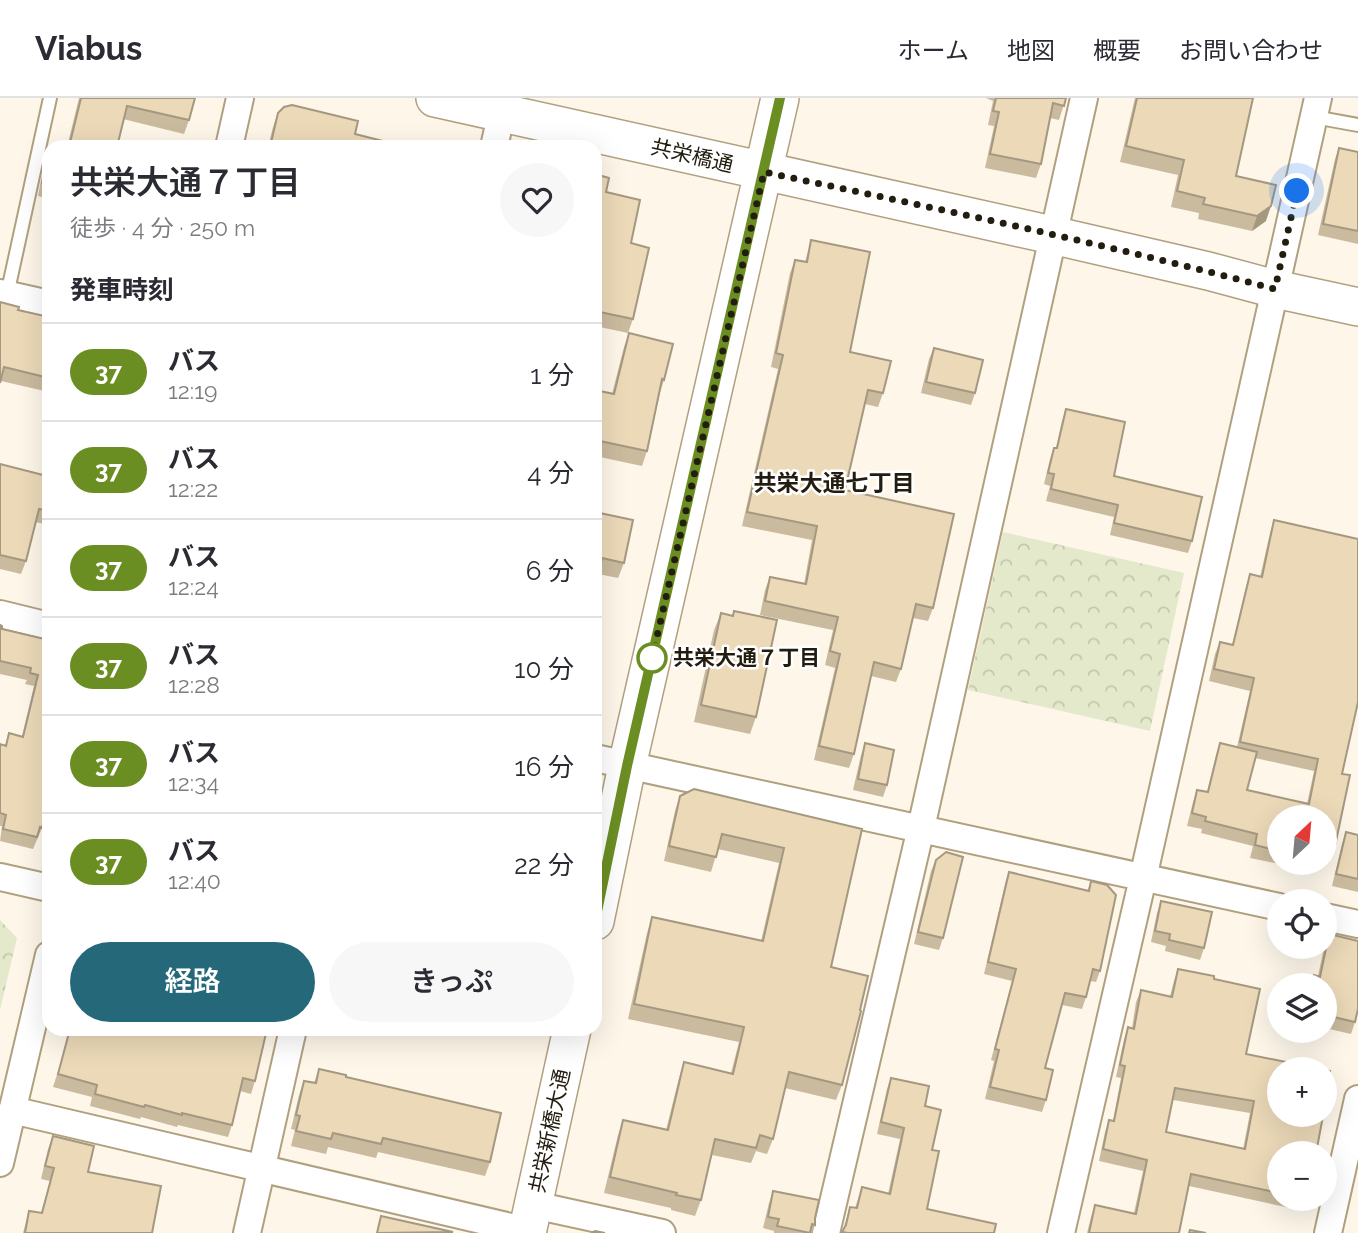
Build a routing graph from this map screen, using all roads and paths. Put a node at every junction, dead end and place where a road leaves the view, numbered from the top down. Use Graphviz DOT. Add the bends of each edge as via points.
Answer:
graph roads {
  1 [pos="50,98"];
  2 [pos="240,98"];
  3 [pos="435,98"];
  4 [pos="780,98"];
  5 [pos="1084,98"];
  6 [pos="1316,107"];
  7 [pos="500,119"];
  8 [pos="1358,125"];
  9 [pos="231,140"];
  10 [pos="764,172"];
  11 [pos="1052,235"];
  12 [pos="1275,289"];
  13 [pos="4,294"];
  14 [pos="42,302"];
  15 [pos="1358,307"];
  16 [pos="0,614"];
  17 [pos="42,624"];
  18 [pos="611,762"];
  19 [pos="921,828"];
  20 [pos="602,851"];
  21 [pos="0,877"];
  22 [pos="1143,878"];
  23 [pos="42,886"];
  24 [pos="1267,904"];
  25 [pos="1337,920"];
  26 [pos="1358,924"];
  27 [pos="42,985"];
  28 [pos="291,1036"];
  29 [pos="570,1036"];
  30 [pos="1358,1099"];
  31 [pos="12,1110"];
  32 [pos="0,1163"];
  33 [pos="262,1170"];
  34 [pos="530,1223"];
  35 [pos="1334,1232"];
  36 [pos="247,1233"];
  37 [pos="662,1233"];
  38 [pos="826,1233"];
  39 [pos="1061,1233"];
  1 -- 13 [label="lane"];
  2 -- 9 [label="street"];
  3 -- 7 [label="street, 共栄橋通"];
  4 -- 10 [label="street"];
  5 -- 11 [label="street"];
  6 -- 8 [label="lane"];
  6 -- 12 [label="street"];
  7 -- 10 [label="street, 共栄橋通"];
  10 -- 11 [label="street, 共栄橋通"];
  10 -- 18 [label="street"];
  11 -- 12 [label="street, 共栄橋通"];
  11 -- 19 [label="street"];
  12 -- 15 [label="street, 共栄橋通"];
  12 -- 22 [label="street"];
  13 -- 14 [label="street"];
  16 -- 17 [label="street"];
  18 -- 19 [label="street"];
  18 -- 20 [label="street"];
  19 -- 22 [label="street"];
  19 -- 38 [label="street"];
  21 -- 23 [label="street"];
  22 -- 24 [label="street"];
  22 -- 39 [label="street"];
  25 -- 26 [label="street"];
  27 -- 31 [label="street"];
  28 -- 33 [label="street"];
  29 -- 34 [label="street, 共栄新橋大通"];
  30 -- 35 [label="street"];
  31 -- 32 [label="street"];
  31 -- 33 [label="street"];
  33 -- 34 [label="street"];
  33 -- 36 [label="street"];
  34 -- 37 [label="street"];
}
